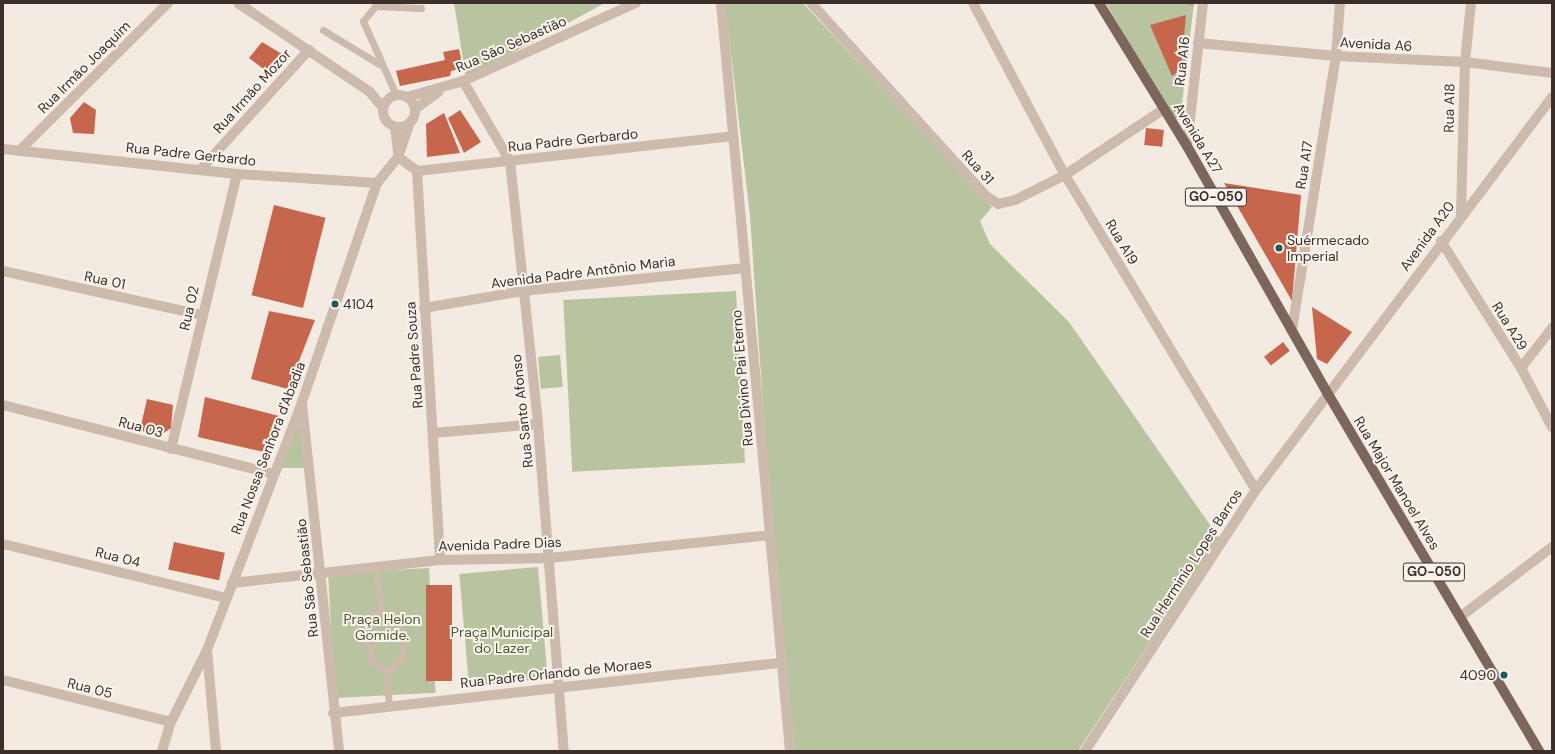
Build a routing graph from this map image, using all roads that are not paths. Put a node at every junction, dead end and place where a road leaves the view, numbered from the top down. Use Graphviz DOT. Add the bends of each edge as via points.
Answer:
graph roads {
  1 [pos="168,3"];
  2 [pos="238,3"];
  3 [pos="636,3"];
  4 [pos="721,3"];
  5 [pos="811,3"];
  6 [pos="973,3"];
  7 [pos="1099,3"];
  8 [pos="1203,3"];
  9 [pos="1340,3"];
  10 [pos="1471,3"];
  11 [pos="421,8"];
  12 [pos="323,30"];
  13 [pos="1198,43"];
  14 [pos="308,50"];
  15 [pos="1336,56"];
  16 [pos="1465,62"];
  17 [pos="379,64"];
  18 [pos="1552,73"];
  19 [pos="463,81"];
  20 [pos="441,90"];
  21 [pos="370,92"];
  22 [pos="394,96"];
  23 [pos="407,97"];
  24 [pos="1552,97"];
  25 [pos="383,108"];
  26 [pos="415,109"];
  27 [pos="1164,109"];
  28 [pos="410,123"];
  29 [pos="395,127"];
  30 [pos="733,136"];
  31 [pos="1187,146"];
  32 [pos="3,149"];
  33 [pos="19,151"];
  34 [pos="398,157"];
  35 [pos="510,161"];
  36 [pos="201,169"];
  37 [pos="417,171"];
  38 [pos="237,174"];
  39 [pos="1065,175"];
  40 [pos="377,183"];
  41 [pos="1461,214"];
  42 [pos="1441,241"];
  43 [pos="745,268"];
  44 [pos="3,271"];
  45 [pos="523,291"];
  46 [pos="424,308"];
  47 [pos="202,315"];
  48 [pos="1552,328"];
  49 [pos="1292,330"];
  50 [pos="1521,368"];
  51 [pos="1328,394"];
  52 [pos="302,402"];
  53 [pos="3,405"];
  54 [pos="538,424"];
  55 [pos="1552,427"];
  56 [pos="433,433"];
  57 [pos="171,449"];
  58 [pos="273,474"];
  59 [pos="1256,490"];
  60 [pos="770,535"];
  61 [pos="3,544"];
  62 [pos="1552,547"];
  63 [pos="549,558"];
  64 [pos="440,560"];
  65 [pos="375,566"];
  66 [pos="322,571"];
  67 [pos="232,583"];
  68 [pos="226,598"];
  69 [pos="382,611"];
  70 [pos="1460,617"];
  71 [pos="206,650"];
  72 [pos="782,663"];
  73 [pos="387,674"];
  74 [pos="3,680"];
  75 [pos="557,686"];
  76 [pos="389,706"];
  77 [pos="333,714"];
  78 [pos="171,722"];
  79 [pos="162,751"];
  80 [pos="216,751"];
  81 [pos="339,751"];
  82 [pos="564,751"];
  83 [pos="790,751"];
  84 [pos="1085,751"];
  85 [pos="1539,751"];
  1 -- 33 [label="street, Rua Irmão Joaquim"];
  2 -- 14 [label="street"];
  3 -- 19 [label="street, Rua São Sebastião"];
  4 -- 30 [label="street, Rua Divino Pai Eterno"];
  5 -- 39 [label="street, Rua 31" via="991,200 1005,204"];
  6 -- 39 [label="street, Rua A19"];
  7 -- 27 [label="main road, Avenida A27 / GO-050"];
  8 -- 13 [label="street, Rua A16"];
  9 -- 15 [label="street, Rua A17"];
  10 -- 16 [label="street, Rua A18"];
  11 -- 17 [label="lane" via="375,6 367,12 363,21"];
  12 -- 17 [label="lane"];
  13 -- 15 [label="street, Avenida A6"];
  13 -- 31 [label="street, Rua A16"];
  14 -- 21 [label="street"];
  14 -- 36 [label="street, Rua Irmão Mozor"];
  15 -- 16 [label="street, Avenida A6"];
  15 -- 49 [label="street, Rua A17"];
  16 -- 18 [label="street, Avenida A6"];
  16 -- 41 [label="street, Rua A18"];
  17 -- 22 [label="lane"];
  19 -- 20 [label="street, Rua São Sebastião"];
  19 -- 35 [label="street, Rua Santo Afonso"];
  20 -- 23 [label="street, Rua São Sebastião"];
  20 -- 26 [label="street, Rua São Sebastião"];
  21 -- 22 [label="street"];
  21 -- 25 [label="street"];
  22 -- 23 [label="street"];
  22 -- 25 [label="street"];
  23 -- 26 [label="street"];
  24 -- 41 [label="street, Avenida A20"];
  25 -- 29 [label="street" via="385,119"];
  26 -- 28 [label="street"];
  27 -- 31 [label="main road, Avenida A27 / GO-050"];
  27 -- 39 [label="street, Rua 31"];
  28 -- 29 [label="street"];
  28 -- 34 [label="street, Rua Nossa Senhora d'Abadia"];
  29 -- 34 [label="street"];
  30 -- 35 [label="street, Rua Padre Gerbardo"];
  30 -- 43 [label="street, Rua Divino Pai Eterno"];
  31 -- 49 [label="main road, Avenida A27 / GO-050"];
  32 -- 33 [label="street, Rua Padre Gerbardo"];
  33 -- 36 [label="street, Rua Padre Gerbardo"];
  34 -- 37 [label="street"];
  34 -- 40 [label="street, Rua Nossa Senhora d'Abadia"];
  35 -- 37 [label="street, Rua Padre Gerbardo"];
  35 -- 45 [label="street, Rua Santo Afonso"];
  36 -- 38 [label="street, Rua Padre Gerbardo"];
  37 -- 46 [label="street, Rua Padre Souza"];
  38 -- 40 [label="street, Rua Padre Gerbardo"];
  38 -- 47 [label="street, Rua 02"];
  39 -- 59 [label="street, Rua A19"];
  40 -- 52 [label="street, Rua Nossa Senhora d'Abadia"];
  41 -- 42 [label="street, Avenida A20"];
  42 -- 50 [label="street, Rua A29"];
  42 -- 51 [label="street, Avenida A20"];
  43 -- 45 [label="street, Avenida Padre Antônio Maria"];
  43 -- 60 [label="street, Rua Divino Pai Eterno"];
  44 -- 47 [label="street, Rua 01"];
  45 -- 46 [label="street, Avenida Padre Antônio Maria"];
  45 -- 54 [label="street, Rua Santo Afonso"];
  46 -- 56 [label="street, Rua Padre Souza"];
  47 -- 57 [label="street, Rua 02"];
  48 -- 50 [label="street"];
  49 -- 51 [label="main road, Avenida A27 / GO-050"];
  50 -- 55 [label="street, Rua A29"];
  51 -- 59 [label="street, Rua Herminio Lopes Barros"];
  51 -- 70 [label="main road, Rua Major Manoel Alves / GO-050"];
  52 -- 58 [label="street, Rua Nossa Senhora d'Abadia"];
  52 -- 66 [label="street, Rua São Sebastião"];
  53 -- 57 [label="street, Rua 03"];
  54 -- 56 [label="street"];
  54 -- 63 [label="street, Rua Santo Afonso"];
  56 -- 64 [label="street, Rua Padre Souza"];
  57 -- 58 [label="street, Rua 03"];
  58 -- 67 [label="street, Rua Nossa Senhora d'Abadia"];
  59 -- 84 [label="street, Rua Herminio Lopes Barros"];
  60 -- 63 [label="street, Avenida Padre Dias"];
  60 -- 72 [label="street, Rua Divino Pai Eterno"];
  61 -- 68 [label="street, Rua 04"];
  62 -- 70 [label="street"];
  63 -- 64 [label="street, Avenida Padre Dias"];
  63 -- 75 [label="street, Rua Santo Afonso"];
  64 -- 65 [label="street, Avenida Padre Dias"];
  65 -- 66 [label="street, Avenida Padre Dias"];
  65 -- 69 [label="lane"];
  66 -- 67 [label="street, Avenida Padre Dias"];
  66 -- 77 [label="street, Rua São Sebastião"];
  67 -- 68 [label="street, Rua Nossa Senhora d'Abadia"];
  68 -- 71 [label="street, Rua Nossa Senhora d'Abadia"];
  69 -- 73 [label="lane" via="394,617 403,640 402,657"];
  69 -- 73 [label="lane" via="372,613 366,629 371,660"];
  70 -- 85 [label="main road, Rua Major Manoel Alves / GO-050"];
  71 -- 78 [label="street, Rua Nossa Senhora d'Abadia"];
  71 -- 80 [label="street"];
  72 -- 75 [label="street, Rua Padre Orlando de Moraes"];
  72 -- 83 [label="street, Rua Divino Pai Eterno"];
  73 -- 76 [label="lane"];
  74 -- 78 [label="street, Rua 05"];
  75 -- 76 [label="street, Rua Padre Orlando de Moraes"];
  75 -- 82 [label="street, Rua Santo Afonso"];
  76 -- 77 [label="street, Rua Padre Orlando de Moraes"];
  77 -- 81 [label="street, Rua São Sebastião"];
  78 -- 79 [label="street, Rua Nossa Senhora d'Abadia"];
}
